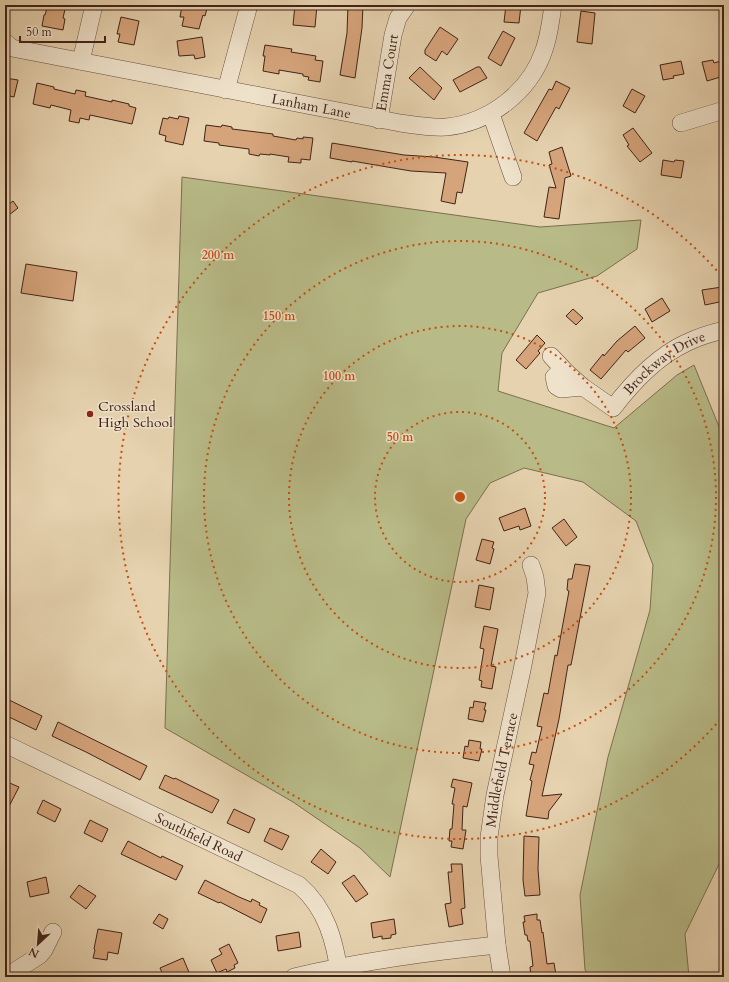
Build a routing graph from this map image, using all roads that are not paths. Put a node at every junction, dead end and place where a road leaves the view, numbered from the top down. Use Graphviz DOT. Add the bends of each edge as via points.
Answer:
graph roads {
  1 [pos="94,5"];
  2 [pos="249,5"];
  3 [pos="408,5"];
  4 [pos="553,5"];
  5 [pos="5,42"];
  6 [pos="81,61"];
  7 [pos="226,90"];
  8 [pos="724,110"];
  9 [pos="491,114"];
  10 [pos="379,120"];
  11 [pos="681,123"];
  12 [pos="513,178"];
  13 [pos="724,330"];
  14 [pos="551,356"];
  15 [pos="531,565"];
  16 [pos="5,744"];
  17 [pos="52,932"];
  18 [pos="497,945"];
  19 [pos="339,972"];
  20 [pos="6,977"];
  21 [pos="294,977"];
  22 [pos="502,977"];
  1 -- 6 [label="street"];
  2 -- 7 [label="street"];
  3 -- 10 [label="street, Emma Court" via="398,18 393,35"];
  4 -- 9 [label="street, Lanham Lane" via="544,50 537,64 510,100"];
  5 -- 6 [label="street, Lanham Lane" via="12,48"];
  6 -- 7 [label="street, Lanham Lane"];
  7 -- 10 [label="street, Lanham Lane"];
  8 -- 11 [label="street"];
  9 -- 10 [label="street, Lanham Lane" via="469,123 445,127 424,127"];
  9 -- 12 [label="street"];
  13 -- 14 [label="street, Brockway Drive" via="701,336 674,350 637,379 613,408 583,387 561,389 556,386 554,377 559,372 566,372"];
  15 -- 18 [label="street, Middlefield Terrace" via="536,593 495,795 489,837"];
  16 -- 19 [label="street, Southfield Road" via="299,885 309,894 325,919"];
  17 -- 20 [label="street" via="40,955"];
  18 -- 19 [label="street" via="426,953"];
  18 -- 22 [label="street, Middlefield Terrace"];
  19 -- 21 [label="street"];
}
